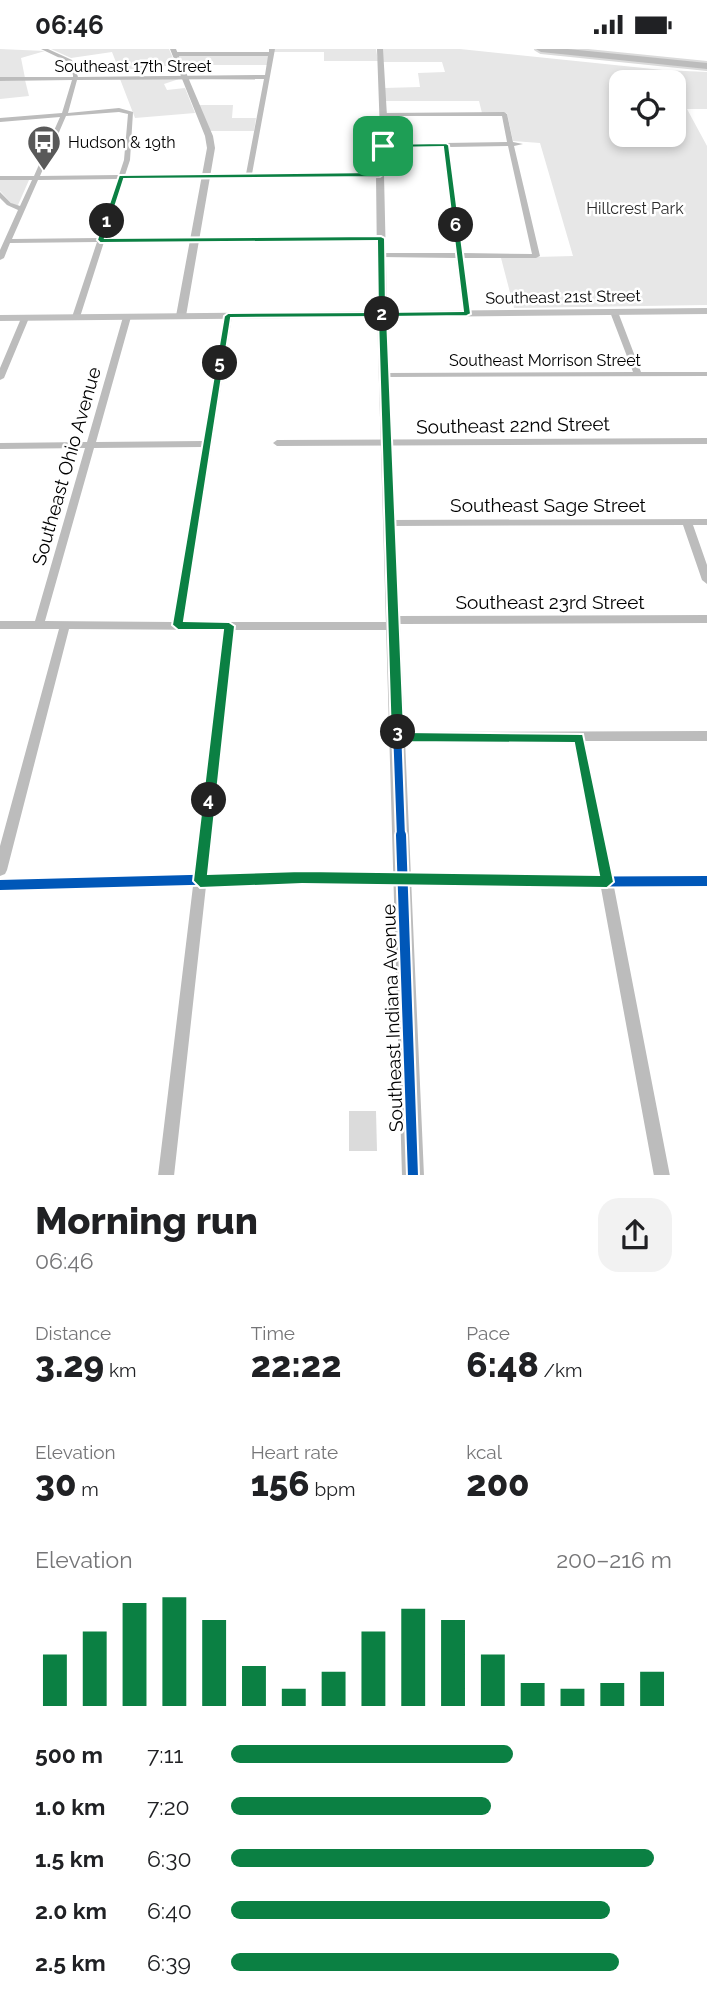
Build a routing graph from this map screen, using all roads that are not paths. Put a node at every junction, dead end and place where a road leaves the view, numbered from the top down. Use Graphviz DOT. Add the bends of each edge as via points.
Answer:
graph roads {
  1 [pos="48,49"];
  2 [pos="380,49"];
  3 [pos="541,49"];
  4 [pos="571,49"];
  5 [pos="174,51"];
  6 [pos="272,52"];
  7 [pos="707,65"];
  8 [pos="267,77"];
  9 [pos="185,78"];
  10 [pos="0,79"];
  11 [pos="75,79"];
  12 [pos="64,114"];
  13 [pos="383,115"];
  14 [pos="0,120"];
  15 [pos="520,144"];
  16 [pos="446,145"];
  17 [pos="510,145"];
  18 [pos="383,146"];
  19 [pos="380,174"];
  20 [pos="205,176"];
  21 [pos="249,176"];
  22 [pos="0,177"];
  23 [pos="121,177"];
  24 [pos="35,178"];
  25 [pos="0,194"];
  26 [pos="22,209"];
  27 [pos="381,238"];
  28 [pos="194,239"];
  29 [pos="100,240"];
  30 [pos="8,241"];
  31 [pos="382,255"];
  32 [pos="459,255"];
  33 [pos="0,258"];
  34 [pos="707,311"];
  35 [pos="614,312"];
  36 [pos="467,314"];
  37 [pos="382,315"];
  38 [pos="181,316"];
  39 [pos="228,316"];
  40 [pos="76,317"];
  41 [pos="127,317"];
  42 [pos="0,318"];
  43 [pos="25,318"];
  44 [pos="638,374"];
  45 [pos="707,374"];
  46 [pos="384,375"];
  47 [pos="0,378"];
  48 [pos="707,441"];
  49 [pos="278,443"];
  50 [pos="208,444"];
  51 [pos="387,444"];
  52 [pos="0,446"];
  53 [pos="90,446"];
  54 [pos="687,522"];
  55 [pos="707,522"];
  56 [pos="389,523"];
  57 [pos="707,580"];
  58 [pos="707,619"];
  59 [pos="393,623"];
  60 [pos="0,625"];
  61 [pos="39,625"];
  62 [pos="65,625"];
  63 [pos="178,625"];
  64 [pos="229,626"];
  65 [pos="707,736"];
  66 [pos="398,737"];
  67 [pos="579,738"];
  68 [pos="0,870"];
  69 [pos="403,880"];
  70 [pos="200,881"];
  71 [pos="707,881"];
  72 [pos="607,882"];
  73 [pos="0,885"];
  74 [pos="166,1175"];
  75 [pos="413,1175"];
  76 [pos="662,1175"];
  1 -- 11 [label="street" via="73,64"];
  2 -- 13 [label="street, Southeast Indiana Avenue"];
  3 -- 7 [label="highway"];
  4 -- 7 [label="highway"];
  5 -- 6 [label="street"];
  5 -- 9 [label="street"];
  6 -- 8 [label="street"];
  8 -- 9 [label="street, Southeast 17th Street"];
  8 -- 21 [label="street"];
  9 -- 11 [label="street, Southeast 17th Street"];
  9 -- 20 [label="street" via="211,142"];
  10 -- 11 [label="street, Southeast 17th Street"];
  11 -- 12 [label="street"];
  12 -- 14 [label="street"];
  12 -- 23 [label="street" via="131,113 131,138"];
  12 -- 24 [label="street"];
  13 -- 17 [label="street" via="504,114"];
  13 -- 18 [label="street, Southeast Indiana Avenue"];
  15 -- 17 [label="street"];
  16 -- 17 [label="street"];
  16 -- 18 [label="street"];
  16 -- 32 [label="street"];
  17 -- 32 [label="street" via="536,256"];
  18 -- 19 [label="street, Southeast Indiana Avenue"];
  19 -- 21 [label="street"];
  19 -- 27 [label="street, Southeast Indiana Avenue"];
  20 -- 21 [label="street"];
  20 -- 23 [label="street"];
  20 -- 28 [label="street"];
  22 -- 24 [label="street"];
  23 -- 24 [label="street"];
  23 -- 29 [label="street"];
  24 -- 26 [label="street"];
  25 -- 26 [label="street"];
  26 -- 30 [label="street"];
  27 -- 28 [label="street"];
  27 -- 31 [label="street, Southeast Indiana Avenue"];
  28 -- 29 [label="street"];
  28 -- 38 [label="street"];
  29 -- 30 [label="street"];
  29 -- 40 [label="street"];
  30 -- 33 [label="street"];
  31 -- 32 [label="street"];
  31 -- 37 [label="street, Southeast Indiana Avenue"];
  32 -- 36 [label="street"];
  34 -- 35 [label="main road, Southeast 21st Street"];
  35 -- 36 [label="main road, Southeast 21st Street"];
  35 -- 44 [label="street"];
  36 -- 37 [label="main road, Southeast 21st Street"];
  37 -- 39 [label="main road, Southeast 21st Street"];
  37 -- 46 [label="street, Southeast Indiana Avenue"];
  38 -- 39 [label="main road, Southeast 21st Street"];
  38 -- 41 [label="main road, Southeast 21st Street"];
  39 -- 50 [label="street"];
  40 -- 41 [label="main road, Southeast 21st Street"];
  40 -- 43 [label="main road, Southeast 21st Street"];
  41 -- 53 [label="street, Southeast Ohio Avenue"];
  42 -- 43 [label="main road, Southeast 21st Street"];
  43 -- 47 [label="street"];
  44 -- 45 [label="street, Southeast Morrison Street"];
  44 -- 46 [label="street, Southeast Morrison Street"];
  46 -- 51 [label="street, Southeast Indiana Avenue"];
  48 -- 51 [label="street, Southeast 22nd Street"];
  49 -- 51 [label="street, Southeast 22nd Street"];
  50 -- 53 [label="street"];
  50 -- 63 [label="street"];
  51 -- 56 [label="street, Southeast Indiana Avenue"];
  52 -- 53 [label="street"];
  53 -- 61 [label="street, Southeast Ohio Avenue"];
  54 -- 55 [label="street, Southeast Sage Street"];
  54 -- 56 [label="street, Southeast Sage Street"];
  54 -- 57 [label="street"];
  56 -- 59 [label="street, Southeast Indiana Avenue"];
  58 -- 59 [label="street, Southeast 23rd Street"];
  59 -- 64 [label="street, Southeast 23rd Street"];
  59 -- 66 [label="street, Southeast Indiana Avenue"];
  60 -- 61 [label="street, Southeast 23rd Street"];
  61 -- 62 [label="street, Southeast 23rd Street"];
  62 -- 63 [label="street, Southeast 23rd Street"];
  62 -- 68 [label="street"];
  63 -- 64 [label="street, Southeast 23rd Street"];
  64 -- 70 [label="street"];
  65 -- 67 [label="street"];
  66 -- 67 [label="street"];
  66 -- 69 [label="street, Southeast Indiana Avenue"];
  67 -- 72 [label="street"];
  69 -- 70 [label="street"];
  69 -- 72 [label="street"];
  69 -- 75 [label="street, Southeast Indiana Avenue"];
  70 -- 73 [label="street"];
  70 -- 74 [label="street"];
  71 -- 72 [label="street"];
  72 -- 76 [label="street"];
}
